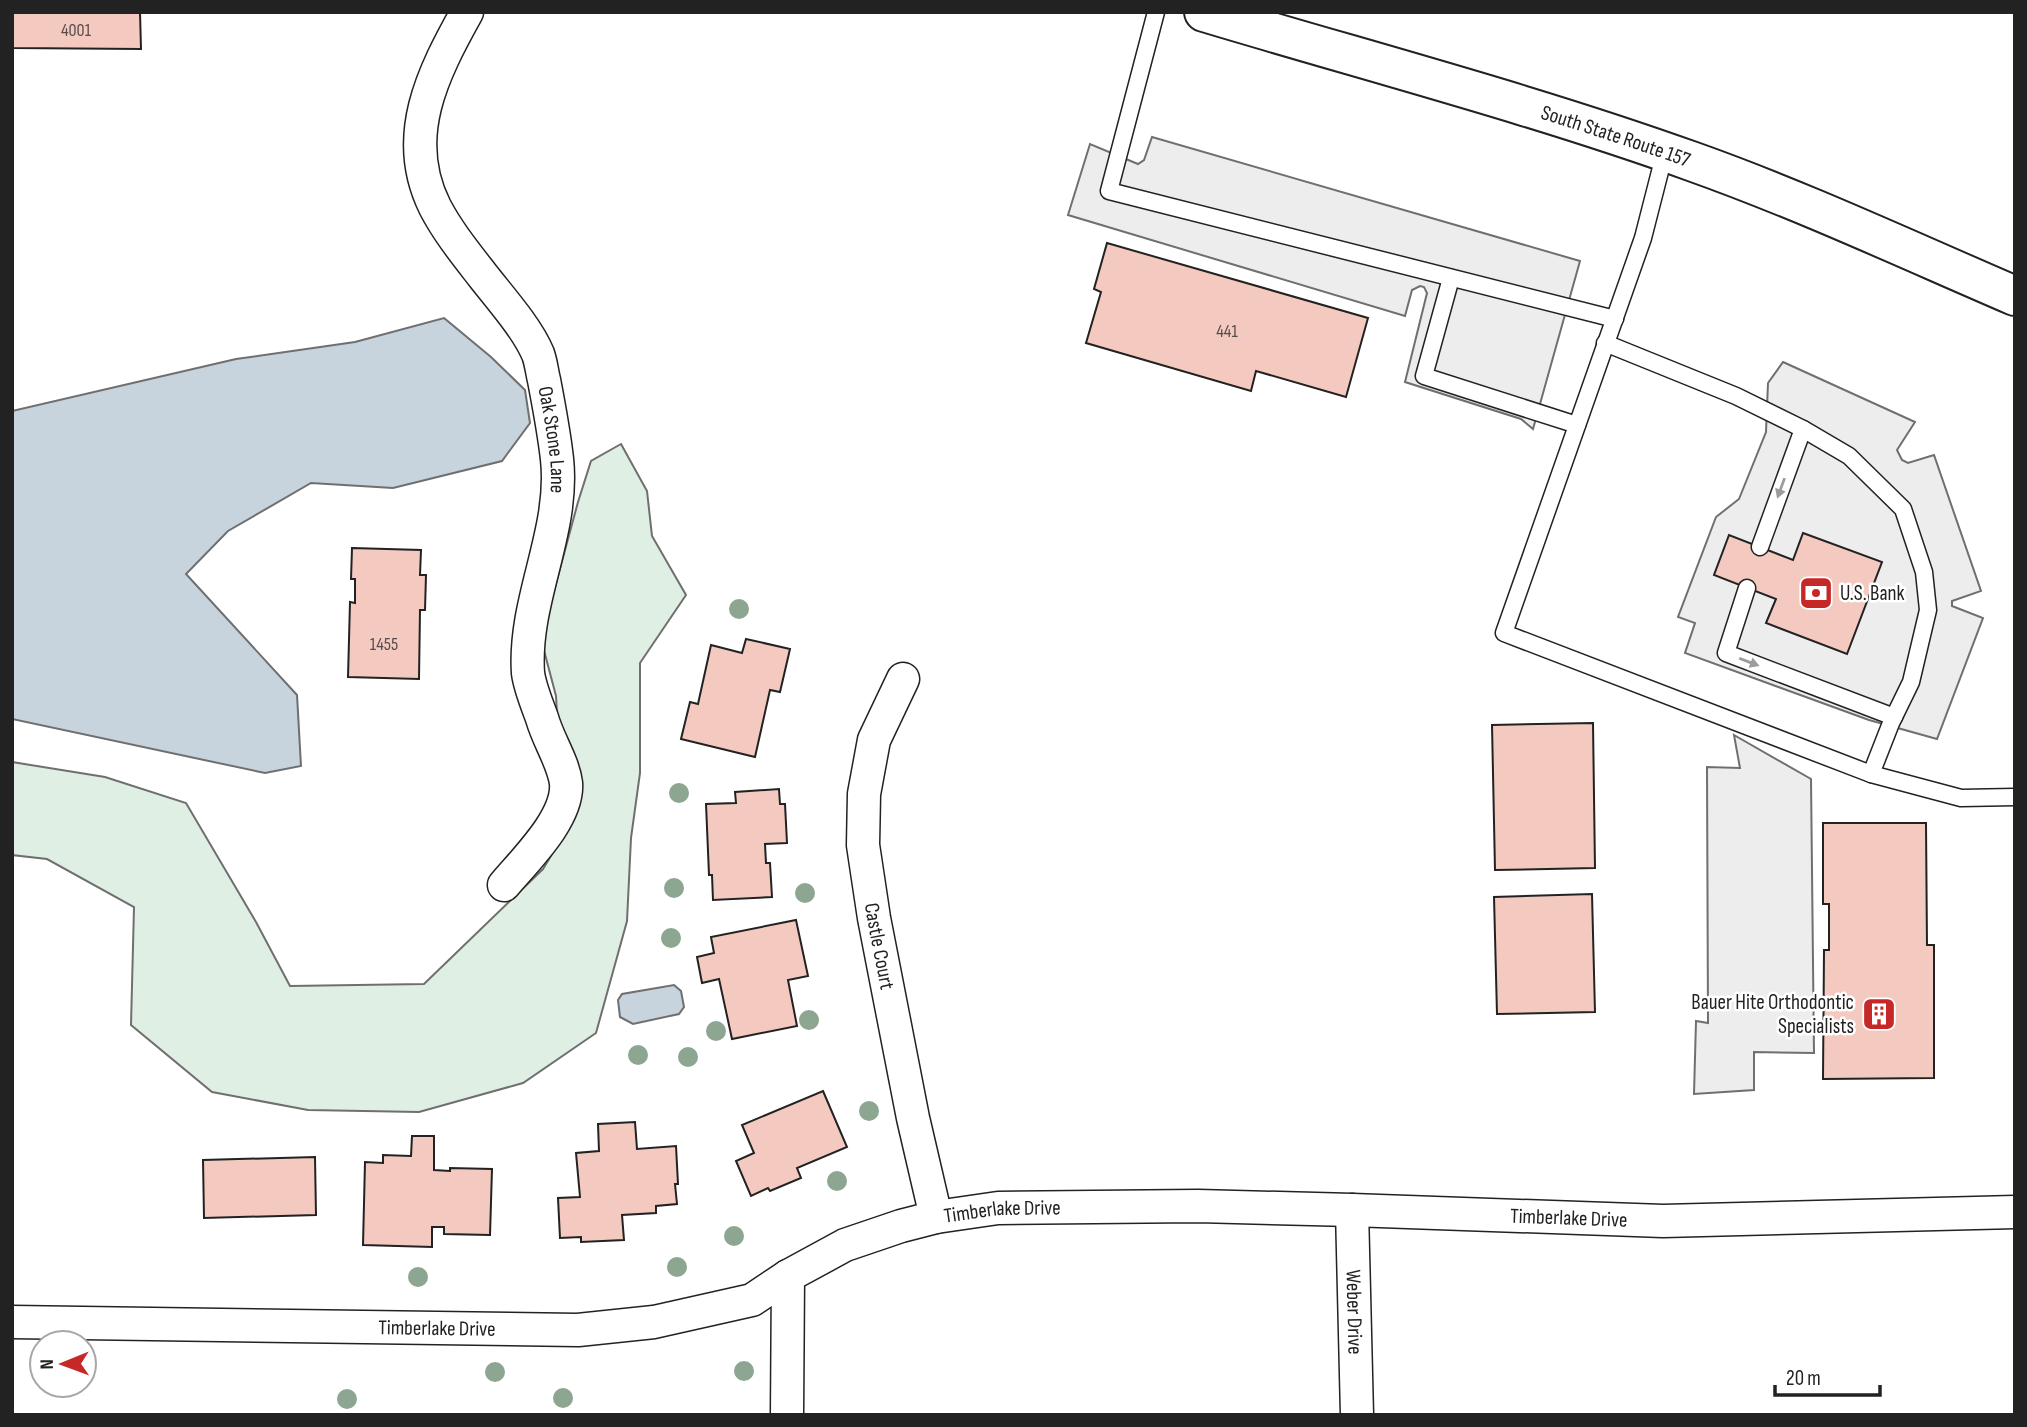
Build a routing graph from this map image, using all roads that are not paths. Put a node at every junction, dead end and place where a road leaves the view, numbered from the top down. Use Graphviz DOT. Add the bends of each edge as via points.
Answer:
graph roads {
  1 [pos="467,12"];
  2 [pos="1156,12"];
  3 [pos="1204,12"];
  4 [pos="1665,152"];
  5 [pos="1451,278"];
  6 [pos="2015,296"];
  7 [pos="1615,319"];
  8 [pos="1605,342"];
  9 [pos="1577,425"];
  10 [pos="1803,429"];
  11 [pos="1760,547"];
  12 [pos="1747,588"];
  13 [pos="903,679"];
  14 [pos="1894,718"];
  15 [pos="1871,774"];
  16 [pos="2015,797"];
  17 [pos="503,885"];
  18 [pos="1352,1210"];
  19 [pos="2015,1212"];
  20 [pos="936,1217"];
  21 [pos="788,1276"];
  22 [pos="12,1322"];
  23 [pos="788,1415"];
  24 [pos="1357,1415"];
  1 -- 17 [label="street, Oak Stone Lane" via="423,110 419,137 423,172 434,205 452,235 516,318 538,355 557,461 558,498 529,629 528,675 566,785 561,811 547,834"];
  2 -- 5 [label="lane" via="1110,191"];
  3 -- 4 [label="main road, South State Route 157"];
  4 -- 6 [label="main road, South State Route 157"];
  4 -- 7 [label="lane" via="1643,238"];
  5 -- 7 [label="lane"];
  5 -- 9 [label="lane" via="1424,376"];
  7 -- 8 [label="lane"];
  8 -- 9 [label="lane"];
  8 -- 10 [label="lane"];
  9 -- 15 [label="lane" via="1504,633"];
  10 -- 11 [label="lane, one-way"];
  10 -- 14 [label="lane" via="1849,456 1903,509 1924,572 1928,610 1911,682"];
  12 -- 14 [label="lane, one-way" via="1726,653"];
  13 -- 20 [label="street, Castle Court" via="874,740 864,794 863,845 873,918"];
  14 -- 15 [label="lane"];
  15 -- 16 [label="lane" via="1961,798"];
  18 -- 19 [label="street, Timberlake Drive" via="1662,1221"];
  18 -- 20 [label="street, Timberlake Drive" via="1198,1206 998,1209"];
  18 -- 24 [label="street, Weber Drive"];
  20 -- 21 [label="street, Timberlake Drive" via="845,1245"];
  21 -- 22 [label="street, Timberlake Drive" via="752,1300 654,1322 578,1329"];
  21 -- 23 [label="street"];
}
